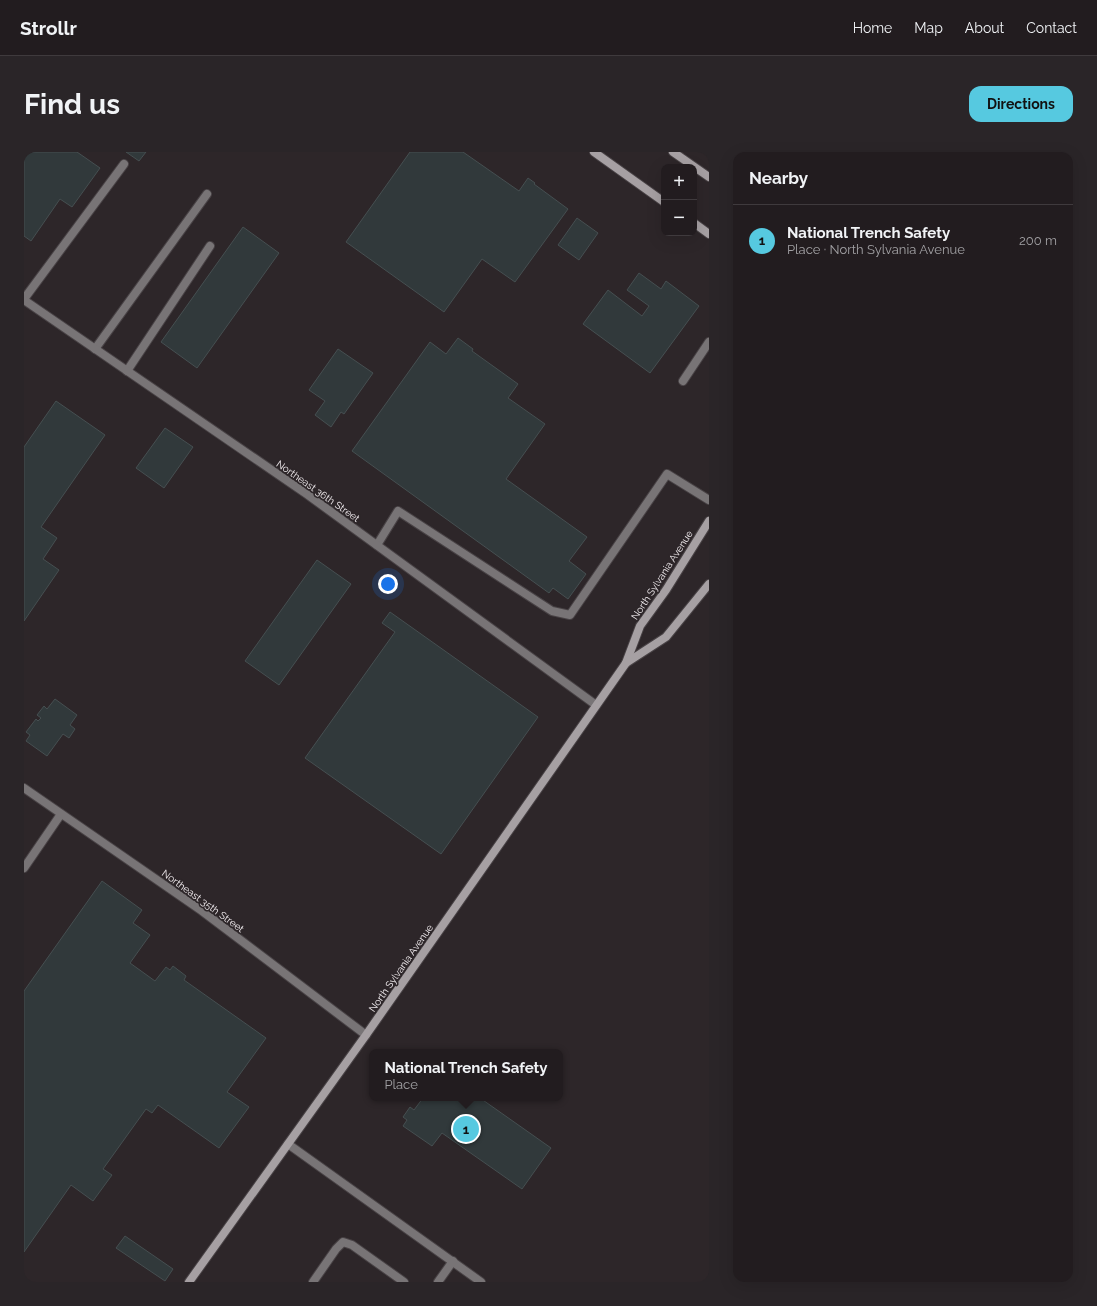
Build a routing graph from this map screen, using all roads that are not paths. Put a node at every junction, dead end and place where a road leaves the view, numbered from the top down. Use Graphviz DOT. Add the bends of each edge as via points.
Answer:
graph roads {
  1 [pos="594,152"];
  2 [pos="673,152"];
  3 [pos="124,164"];
  4 [pos="709,177"];
  5 [pos="207,194"];
  6 [pos="661,200"];
  7 [pos="697,225"];
  8 [pos="709,234"];
  9 [pos="210,246"];
  10 [pos="24,300"];
  11 [pos="709,342"];
  12 [pos="96,349"];
  13 [pos="127,371"];
  14 [pos="683,380"];
  15 [pos="709,500"];
  16 [pos="709,521"];
  17 [pos="377,545"];
  18 [pos="709,584"];
  19 [pos="626,663"];
  20 [pos="596,705"];
  21 [pos="24,788"];
  22 [pos="62,814"];
  23 [pos="24,868"];
  24 [pos="366,1035"];
  25 [pos="288,1144"];
  26 [pos="453,1262"];
  27 [pos="189,1282"];
  28 [pos="313,1282"];
  29 [pos="404,1282"];
  30 [pos="438,1282"];
  31 [pos="481,1282"];
  1 -- 6 [label="main road"];
  2 -- 4 [label="main road"];
  3 -- 10 [label="street"];
  5 -- 12 [label="street"];
  7 -- 8 [label="main road"];
  9 -- 13 [label="street"];
  10 -- 12 [label="street, Northeast 36th Street"];
  11 -- 14 [label="street"];
  12 -- 13 [label="street, Northeast 36th Street"];
  13 -- 17 [label="street, Northeast 36th Street"];
  15 -- 17 [label="street" via="667,474 570,615 552,611 398,511"];
  16 -- 19 [label="main road, North Sylvania Avenue" via="640,626"];
  17 -- 20 [label="street, Northeast 36th Street"];
  18 -- 19 [label="main road, North Sylvania Avenue" via="666,637"];
  19 -- 20 [label="main road, North Sylvania Avenue"];
  20 -- 24 [label="main road, North Sylvania Avenue"];
  21 -- 22 [label="street, Northeast 35th Street"];
  22 -- 23 [label="street"];
  22 -- 24 [label="street, Northeast 35th Street" via="202,911"];
  24 -- 25 [label="main road, North Sylvania Avenue"];
  25 -- 26 [label="street"];
  25 -- 27 [label="main road, North Sylvania Avenue"];
  26 -- 30 [label="street"];
  26 -- 31 [label="street"];
  28 -- 29 [label="street" via="343,1242 352,1245"];
}
